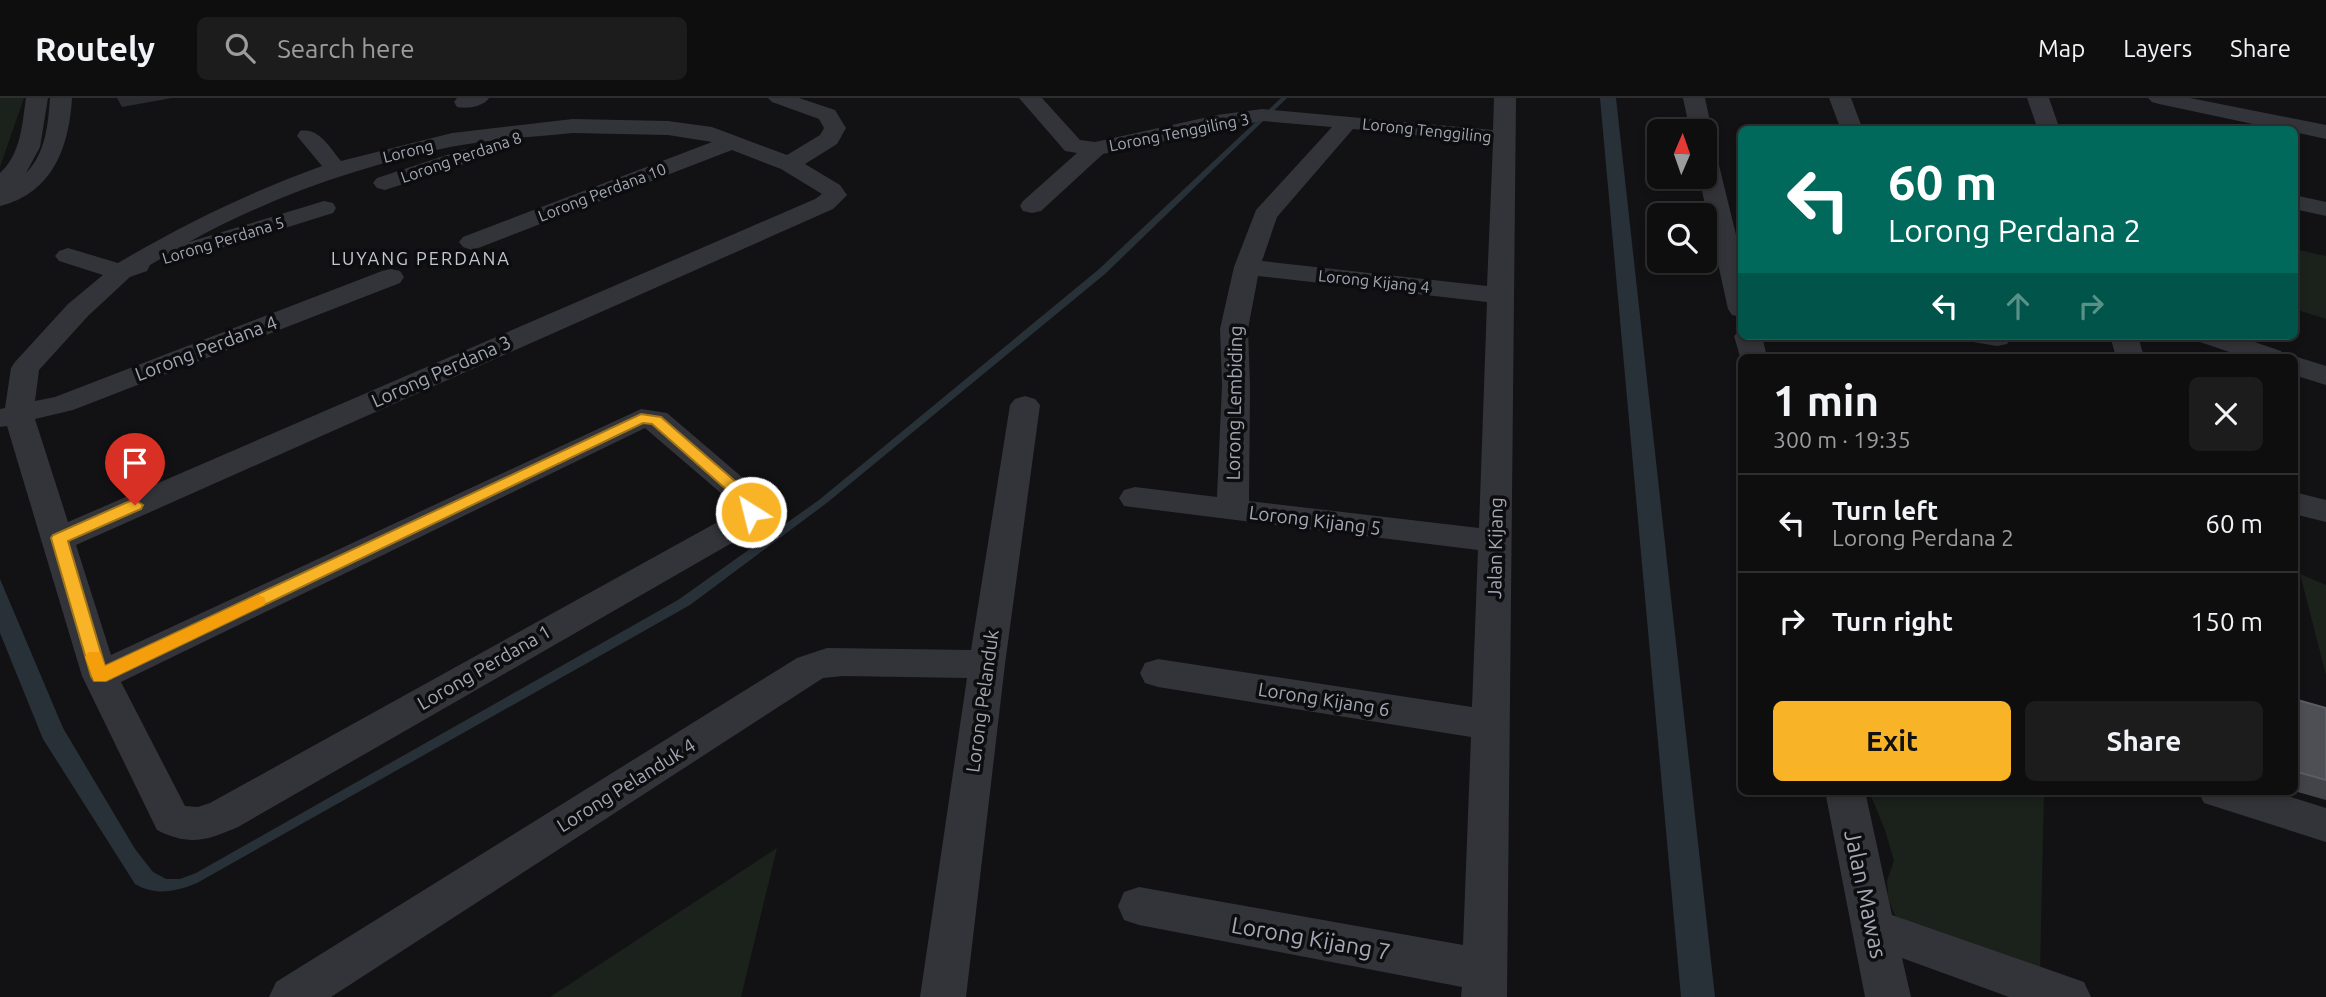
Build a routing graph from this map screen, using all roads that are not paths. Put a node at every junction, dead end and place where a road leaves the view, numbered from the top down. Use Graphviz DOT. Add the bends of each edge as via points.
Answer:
graph roads {
  1 [pos="37,98"];
  2 [pos="61,98"];
  3 [pos="779,98"];
  4 [pos="1030,98"];
  5 [pos="1505,98"];
  6 [pos="1695,98"];
  7 [pos="1840,98"];
  8 [pos="2038,98"];
  9 [pos="2159,98"];
  10 [pos="626,107"];
  11 [pos="1699,119"];
  12 [pos="1349,122"];
  13 [pos="610,126"];
  14 [pos="1850,126"];
  15 [pos="2048,126"];
  16 [pos="2297,126"];
  17 [pos="2298,126"];
  18 [pos="535,128"];
  19 [pos="2326,132"];
  20 [pos="308,136"];
  21 [pos="1504,138"];
  22 [pos="732,142"];
  23 [pos="1095,149"];
  24 [pos="789,164"];
  25 [pos="336,169"];
  26 [pos="1717,178"];
  27 [pos="385,183"];
  28 [pos="0,184"];
  29 [pos="0,199"];
  30 [pos="2298,203"];
  31 [pos="824,204"];
  32 [pos="1032,206"];
  33 [pos="324,208"];
  34 [pos="1730,208"];
  35 [pos="2326,209"];
  36 [pos="472,242"];
  37 [pos="68,256"];
  38 [pos="1247,267"];
  39 [pos="121,272"];
  40 [pos="391,277"];
  41 [pos="1738,281"];
  42 [pos="1502,296"];
  43 [pos="2222,340"];
  44 [pos="2262,354"];
  45 [pos="2298,366"];
  46 [pos="12,376"];
  47 [pos="2326,376"];
  48 [pos="1025,405"];
  49 [pos="9,417"];
  50 [pos="1135,498"];
  51 [pos="2298,503"];
  52 [pos="1233,510"];
  53 [pos="2326,511"];
  54 [pos="59,538"];
  55 [pos="1495,541"];
  56 [pos="987,664"];
  57 [pos="1158,673"];
  58 [pos="100,676"];
  59 [pos="1490,725"];
  60 [pos="1846,795"];
  61 [pos="2231,795"];
  62 [pos="2326,825"];
  63 [pos="1139,906"];
  64 [pos="1874,928"];
  65 [pos="1484,983"];
  66 [pos="292,997"];
  67 [pos="943,997"];
  68 [pos="1888,997"];
  69 [pos="2068,997"];
  1 -- 28 [label="street" via="26,159"];
  2 -- 29 [label="street" via="56,141 43,172"];
  3 -- 24 [label="street" via="827,115 835,128 829,139"];
  4 -- 23 [label="street" via="1073,146"];
  5 -- 21 [label="street, Jalan Kijang"];
  6 -- 11 [label="street"];
  7 -- 14 [label="street"];
  8 -- 15 [label="street"];
  9 -- 16 [label="street"];
  10 -- 13 [label="street"];
  12 -- 21 [label="street, Lorong Tenggiling"];
  12 -- 23 [label="street, Lorong Tenggiling 3" via="1262,115"];
  12 -- 38 [label="street, Lorong Lembiding" via="1265,215"];
  13 -- 18 [label="street, Lorong"];
  13 -- 22 [label="street, Lorong" via="668,128 712,134"];
  17 -- 19 [label="street"];
  18 -- 25 [label="street, Lorong" via="410,149"];
  18 -- 27 [label="street, Lorong Perdana 8" via="525,136"];
  20 -- 25 [label="street"];
  21 -- 42 [label="street, Jalan Kijang"];
  22 -- 24 [label="street, Lorong"];
  22 -- 36 [label="street, Lorong Perdana 10"];
  23 -- 32 [label="street, Lorong Tenggiling 3"];
  24 -- 31 [label="street, Lorong" via="832,190 835,195"];
  25 -- 39 [label="street, Lorong" via="220,216"];
  26 -- 34 [label="street"];
  30 -- 35 [label="street"];
  31 -- 54 [label="street, Lorong Perdana 3"];
  33 -- 39 [label="street, Lorong Perdana 5"];
  34 -- 41 [label="street"];
  37 -- 39 [label="street"];
  38 -- 42 [label="street, Lorong Kijang 4"];
  38 -- 52 [label="street, Lorong Lembiding" via="1234,329"];
  39 -- 46 [label="street, Lorong"];
  40 -- 49 [label="street, Lorong Perdana 4" via="63,404"];
  42 -- 55 [label="street, Jalan Kijang"];
  43 -- 44 [label="street"];
  45 -- 47 [label="street"];
  46 -- 49 [label="street"];
  48 -- 56 [label="street, Lorong Pelanduk"];
  49 -- 54 [label="street"];
  50 -- 52 [label="street, Lorong Kijang 5"];
  51 -- 53 [label="street"];
  52 -- 55 [label="street, Lorong Kijang 5"];
  54 -- 58 [label="street"];
  55 -- 59 [label="street, Jalan Kijang"];
  56 -- 66 [label="street, Lorong Pelanduk 4" via="827,662 810,668"];
  56 -- 67 [label="street, Lorong Pelanduk"];
  57 -- 59 [label="street, Lorong Kijang 6"];
  58 -- 58 [label="street, Lorong Perdana 1" via="641,418 656,420 753,504 744,521 204,824 186,825 171,818"];
  59 -- 65 [label="street, Jalan Kijang"];
  60 -- 64 [label="street, Jalan Mawas"];
  61 -- 62 [label="street"];
  63 -- 65 [label="street, Lorong Kijang 7"];
  64 -- 68 [label="street, Jalan Mawas"];
  64 -- 69 [label="street"];
}
